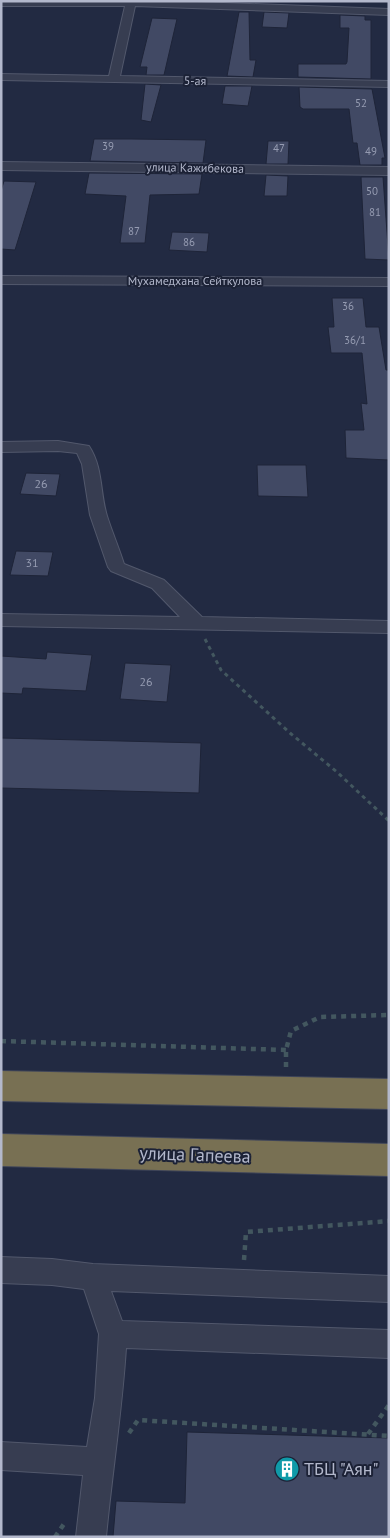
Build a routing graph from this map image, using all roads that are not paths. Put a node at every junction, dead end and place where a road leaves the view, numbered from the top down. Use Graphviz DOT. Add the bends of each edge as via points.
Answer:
graph roads {
  1 [pos="131,2"];
  2 [pos="1,3"];
  3 [pos="389,12"];
  4 [pos="1,77"];
  5 [pos="114,79"];
  6 [pos="389,84"];
  7 [pos="1,166"];
  8 [pos="389,170"];
  9 [pos="1,280"];
  10 [pos="389,282"];
  11 [pos="1,447"];
  12 [pos="1,620"];
  13 [pos="197,623"];
  14 [pos="389,627"];
  15 [pos="1,1086"];
  16 [pos="389,1094"];
  17 [pos="1,1150"];
  18 [pos="389,1160"];
  19 [pos="1,1270"];
  20 [pos="93,1277"];
  21 [pos="389,1289"];
  22 [pos="113,1334"];
  23 [pos="389,1344"];
  24 [pos="1,1456"];
  25 [pos="99,1462"];
  26 [pos="91,1537"];
  1 -- 2 [label="street"];
  1 -- 3 [label="street"];
  1 -- 5 [label="street"];
  4 -- 5 [label="street, 5-ая"];
  5 -- 6 [label="street, 5-ая"];
  7 -- 8 [label="street, улица Кажибекова"];
  9 -- 10 [label="street, Мухамедхана Сейткулова"];
  11 -- 13 [label="street" via="84,449 90,464 98,515 117,567 158,584"];
  12 -- 13 [label="street"];
  13 -- 14 [label="street"];
  15 -- 16 [label="highway"];
  17 -- 18 [label="highway, улица Гапеева"];
  19 -- 20 [label="street"];
  20 -- 21 [label="street"];
  20 -- 22 [label="street"];
  22 -- 23 [label="street"];
  22 -- 25 [label="street" via="109,1398"];
  24 -- 25 [label="street"];
  25 -- 26 [label="street"];
}
